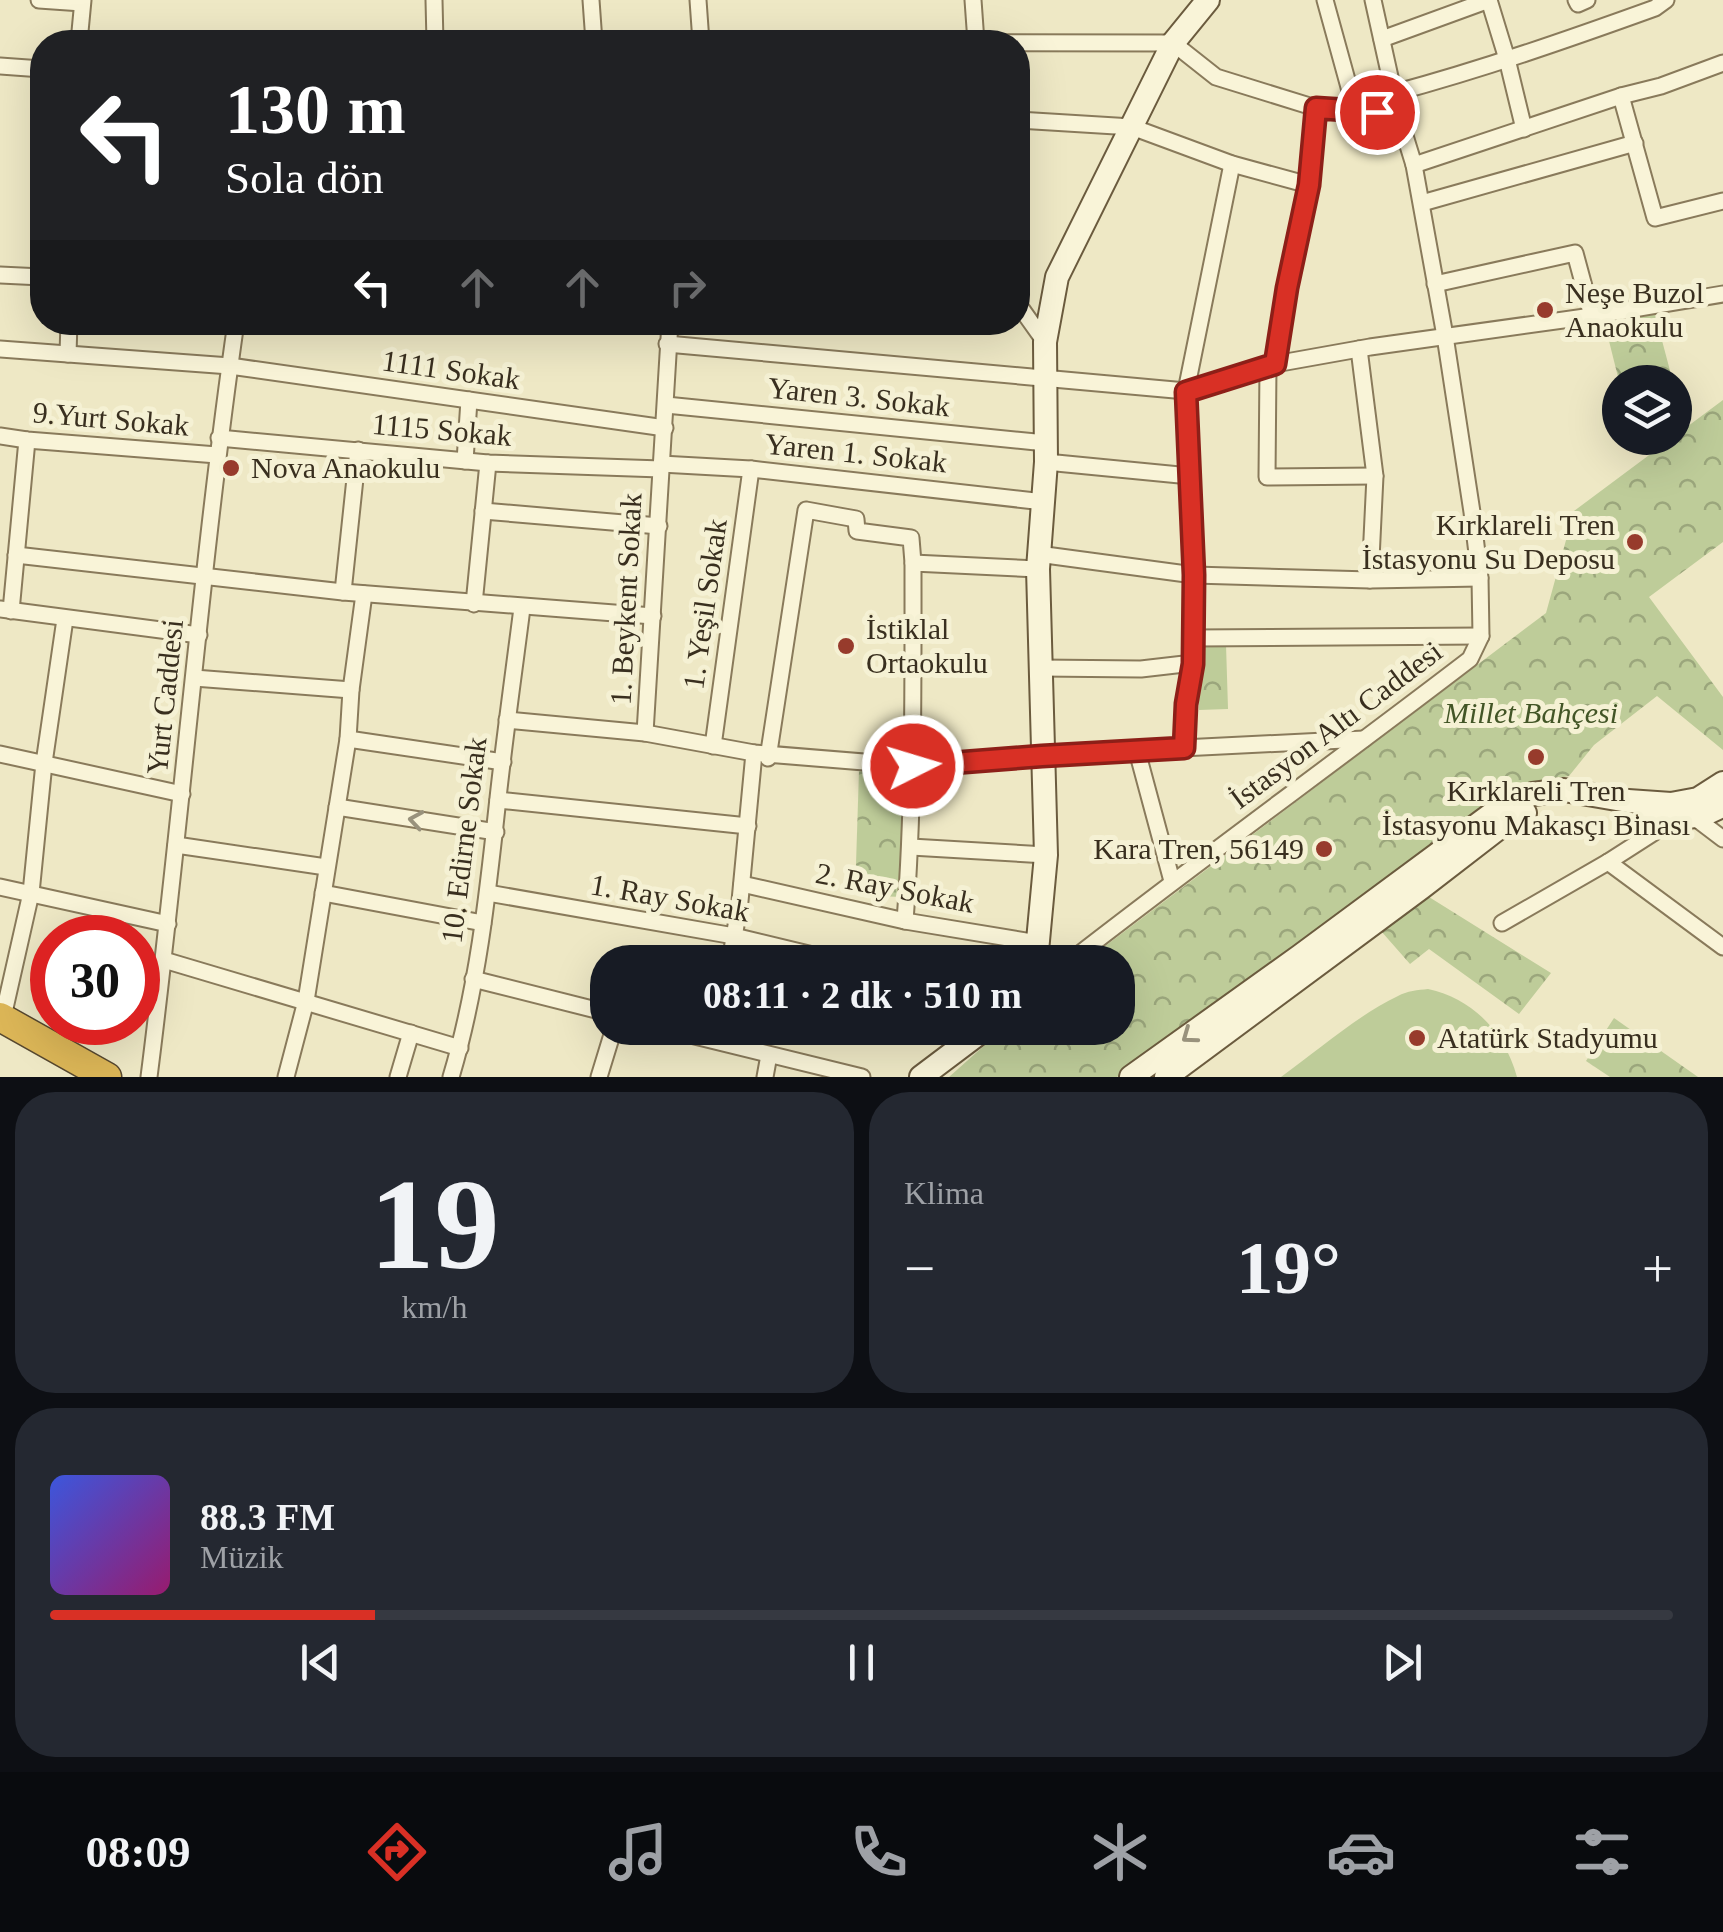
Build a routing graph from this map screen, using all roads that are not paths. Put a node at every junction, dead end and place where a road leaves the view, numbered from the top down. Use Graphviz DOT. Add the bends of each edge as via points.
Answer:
graph roads {
  1 [pos="39,0"];
  2 [pos="434,0"];
  3 [pos="591,0"];
  4 [pos="698,0"];
  5 [pos="974,0"];
  6 [pos="1208,0"];
  7 [pos="1325,0"];
  8 [pos="1373,0"];
  9 [pos="1489,0"];
  10 [pos="1576,0"];
  11 [pos="1586,0"];
  12 [pos="1666,0"];
  13 [pos="82,2"];
  14 [pos="80,30"];
  15 [pos="435,30"];
  16 [pos="593,30"];
  17 [pos="700,30"];
  18 [pos="975,30"];
  19 [pos="1382,39"];
  20 [pos="1030,42"];
  21 [pos="1172,43"];
  22 [pos="1507,59"];
  23 [pos="1723,63"];
  24 [pos="0,66"];
  25 [pos="30,67"];
  26 [pos="1394,93"];
  27 [pos="1621,96"];
  28 [pos="1316,108"];
  29 [pos="1356,109"];
  30 [pos="1398,114"];
  31 [pos="1030,121"];
  32 [pos="1132,127"];
  33 [pos="1524,129"];
  34 [pos="1635,143"];
  35 [pos="1232,164"];
  36 [pos="1414,165"];
  37 [pos="1309,185"];
  38 [pos="1723,202"];
  39 [pos="1422,203"];
  40 [pos="0,275"];
  41 [pos="30,276"];
  42 [pos="1435,284"];
  43 [pos="1723,294"];
  44 [pos="1592,316"];
  45 [pos="1030,320"];
  46 [pos="69,335"];
  47 [pos="234,335"];
  48 [pos="668,335"];
  49 [pos="1445,336"];
  50 [pos="1046,342"];
  51 [pos="667,344"];
  52 [pos="0,349"];
  53 [pos="1360,350"];
  54 [pos="68,354"];
  55 [pos="1271,365"];
  56 [pos="230,366"];
  57 [pos="1045,379"];
  58 [pos="1186,392"];
  59 [pos="469,400"];
  60 [pos="666,406"];
  61 [pos="664,428"];
  62 [pos="0,436"];
  63 [pos="220,438"];
  64 [pos="27,440"];
  65 [pos="358,450"];
  66 [pos="1046,453"];
  67 [pos="217,455"];
  68 [pos="465,461"];
  69 [pos="488,463"];
  70 [pos="661,467"];
  71 [pos="751,469"];
  72 [pos="1190,476"];
  73 [pos="1375,476"];
  74 [pos="1044,502"];
  75 [pos="483,512"];
  76 [pos="659,526"];
  77 [pos="16,554"];
  78 [pos="1038,561"];
  79 [pos="914,563"];
  80 [pos="1194,575"];
  81 [pos="206,576"];
  82 [pos="1480,578"];
  83 [pos="1370,580"];
  84 [pos="343,592"];
  85 [pos="364,594"];
  86 [pos="474,604"];
  87 [pos="522,608"];
  88 [pos="5,610"];
  89 [pos="653,616"];
  90 [pos="65,619"];
  91 [pos="199,635"];
  92 [pos="1481,636"];
  93 [pos="1192,638"];
  94 [pos="1193,664"];
  95 [pos="1040,668"];
  96 [pos="194,678"];
  97 [pos="352,690"];
  98 [pos="507,720"];
  99 [pos="645,733"];
  100 [pos="1366,738"];
  101 [pos="348,739"];
  102 [pos="712,746"];
  103 [pos="1184,748"];
  104 [pos="1137,750"];
  105 [pos="0,754"];
  106 [pos="764,755"];
  107 [pos="1042,756"];
  108 [pos="503,762"];
  109 [pos="44,763"];
  110 [pos="913,766"];
  111 [pos="1723,783"];
  112 [pos="182,794"];
  113 [pos="498,800"];
  114 [pos="1723,806"];
  115 [pos="337,808"];
  116 [pos="1689,812"];
  117 [pos="748,826"];
  118 [pos="496,832"];
  119 [pos="1723,839"];
  120 [pos="176,845"];
  121 [pos="911,847"];
  122 [pos="1046,855"];
  123 [pos="1608,862"];
  124 [pos="326,867"];
  125 [pos="1172,881"];
  126 [pos="742,884"];
  127 [pos="0,886"];
  128 [pos="31,893"];
  129 [pos="323,893"];
  130 [pos="488,893"];
  131 [pos="905,921"];
  132 [pos="483,923"];
  133 [pos="1502,923"];
  134 [pos="168,924"];
  135 [pos="734,936"];
  136 [pos="733,945"];
  137 [pos="771,945"];
  138 [pos="1004,945"];
  139 [pos="1038,945"];
  140 [pos="1091,945"];
  141 [pos="1723,947"];
  142 [pos="164,960"];
  143 [pos="473,979"];
  144 [pos="306,1001"];
  145 [pos="590,1009"];
  146 [pos="0,1018"];
  147 [pos="0,1031"];
  148 [pos="410,1033"];
  149 [pos="609,1045"];
  150 [pos="744,1045"];
  151 [pos="963,1045"];
  152 [pos="460,1048"];
  153 [pos="769,1055"];
  154 [pos="75,1077"];
  155 [pos="107,1077"];
  156 [pos="149,1077"];
  157 [pos="286,1077"];
  158 [pos="398,1077"];
  159 [pos="451,1077"];
  160 [pos="600,1077"];
  161 [pos="765,1077"];
  162 [pos="862,1077"];
  163 [pos="920,1077"];
  164 [pos="1131,1077"];
  165 [pos="1166,1077"];
  1 -- 13 [label="street"];
  2 -- 15 [label="street"];
  3 -- 16 [label="street"];
  4 -- 17 [label="street"];
  5 -- 18 [label="street"];
  6 -- 21 [label="main road"];
  7 -- 29 [label="street"];
  8 -- 19 [label="street, İstasyon Altı Caddesi"];
  9 -- 19 [label="street"];
  9 -- 22 [label="street"];
  10 -- 11 [label="street"];
  12 -- 22 [label="street"];
  13 -- 14 [label="street"];
  19 -- 26 [label="street, İstasyon Altı Caddesi"];
  20 -- 21 [label="street"];
  21 -- 28 [label="street" via="1216,77"];
  21 -- 32 [label="main road"];
  22 -- 26 [label="street"];
  22 -- 33 [label="street"];
  23 -- 27 [label="street"];
  24 -- 25 [label="street"];
  26 -- 30 [label="street, İstasyon Altı Caddesi"];
  27 -- 33 [label="street"];
  27 -- 34 [label="street"];
  28 -- 29 [label="street"];
  28 -- 37 [label="street"];
  29 -- 30 [label="street"];
  30 -- 36 [label="street, İstasyon Altı Caddesi"];
  31 -- 32 [label="street"];
  32 -- 35 [label="street"];
  32 -- 50 [label="main road" via="1058,277"];
  33 -- 36 [label="street"];
  34 -- 38 [label="street" via="1655,218"];
  34 -- 39 [label="street"];
  35 -- 37 [label="street"];
  35 -- 58 [label="street"];
  36 -- 39 [label="street, İstasyon Altı Caddesi"];
  37 -- 55 [label="street"];
  39 -- 42 [label="street, İstasyon Altı Caddesi"];
  40 -- 41 [label="street"];
  42 -- 44 [label="street" via="1575,253"];
  42 -- 49 [label="street, İstasyon Altı Caddesi"];
  43 -- 44 [label="street"];
  44 -- 49 [label="street"];
  45 -- 50 [label="street"];
  46 -- 54 [label="street"];
  47 -- 56 [label="street, Yurt Caddesi"];
  48 -- 51 [label="street, 1. Beykent Sokak"];
  49 -- 53 [label="street"];
  49 -- 82 [label="street, İstasyon Altı Caddesi"];
  50 -- 57 [label="main road"];
  51 -- 57 [label="street"];
  51 -- 60 [label="street, 1. Beykent Sokak"];
  52 -- 54 [label="street, 1111 Sokak"];
  53 -- 55 [label="street"];
  53 -- 73 [label="street"];
  54 -- 56 [label="street, 1111 Sokak"];
  55 -- 58 [label="street"];
  55 -- 73 [label="street" via="1267,476"];
  56 -- 59 [label="street, 1111 Sokak"];
  56 -- 63 [label="street, Yurt Caddesi"];
  57 -- 58 [label="street"];
  57 -- 66 [label="main road"];
  58 -- 72 [label="street"];
  59 -- 61 [label="street, 1111 Sokak"];
  59 -- 68 [label="street"];
  60 -- 61 [label="street, 1. Beykent Sokak"];
  60 -- 66 [label="street, Yaren 3. Sokak"];
  61 -- 70 [label="street, 1. Beykent Sokak"];
  62 -- 64 [label="street, 9.Yurt Sokak"];
  63 -- 65 [label="street, 1115 Sokak"];
  63 -- 67 [label="street, Yurt Caddesi"];
  64 -- 67 [label="street, 9.Yurt Sokak"];
  64 -- 77 [label="street"];
  65 -- 68 [label="street, 1115 Sokak"];
  65 -- 84 [label="street"];
  66 -- 72 [label="street, Yaren 3. Sokak"];
  66 -- 74 [label="main road"];
  67 -- 81 [label="street, Yurt Caddesi"];
  68 -- 69 [label="street, 1115 Sokak"];
  69 -- 70 [label="street, 1115 Sokak"];
  69 -- 75 [label="street"];
  70 -- 71 [label="street, Yaren 1. Sokak"];
  70 -- 76 [label="street, 1. Beykent Sokak"];
  71 -- 74 [label="street, Yaren 1. Sokak"];
  71 -- 102 [label="street, 1. Yeşil Sokak"];
  72 -- 80 [label="street"];
  73 -- 83 [label="street"];
  74 -- 78 [label="main road"];
  75 -- 76 [label="street"];
  75 -- 86 [label="street"];
  76 -- 89 [label="street, 1. Beykent Sokak"];
  77 -- 81 [label="street"];
  77 -- 88 [label="street"];
  78 -- 79 [label="street"];
  78 -- 80 [label="street"];
  78 -- 95 [label="main road"];
  79 -- 106 [label="street" via="911,538 856,531 856,519 806,510"];
  79 -- 110 [label="street"];
  80 -- 83 [label="street"];
  80 -- 93 [label="street"];
  81 -- 84 [label="street"];
  81 -- 91 [label="street, Yurt Caddesi"];
  82 -- 83 [label="street"];
  82 -- 92 [label="street, İstasyon Altı Caddesi"];
  84 -- 85 [label="street"];
  85 -- 86 [label="street"];
  85 -- 97 [label="street"];
  86 -- 87 [label="street"];
  87 -- 89 [label="street"];
  87 -- 98 [label="street, 10. Edirne Sokak"];
  88 -- 90 [label="street"];
  89 -- 99 [label="street, 1. Beykent Sokak"];
  90 -- 91 [label="street"];
  90 -- 109 [label="street"];
  91 -- 96 [label="street, Yurt Caddesi"];
  92 -- 93 [label="street"];
  92 -- 100 [label="street, İstasyon Altı Caddesi" via="1470,660"];
  93 -- 94 [label="street"];
  94 -- 95 [label="street"];
  94 -- 103 [label="street"];
  95 -- 107 [label="main road"];
  96 -- 97 [label="street"];
  96 -- 112 [label="street, Yurt Caddesi"];
  97 -- 101 [label="street"];
  98 -- 99 [label="street"];
  98 -- 108 [label="street, 10. Edirne Sokak"];
  99 -- 102 [label="street"];
  100 -- 103 [label="street"];
  100 -- 125 [label="street, İstasyon Altı Caddesi"];
  101 -- 108 [label="street"];
  101 -- 115 [label="street"];
  102 -- 106 [label="street"];
  103 -- 104 [label="street"];
  104 -- 107 [label="street"];
  104 -- 125 [label="street"];
  105 -- 109 [label="street"];
  106 -- 110 [label="street"];
  106 -- 117 [label="street"];
  107 -- 110 [label="street"];
  107 -- 122 [label="main road"];
  108 -- 113 [label="street, 10. Edirne Sokak"];
  109 -- 112 [label="street"];
  109 -- 128 [label="street"];
  110 -- 121 [label="street"];
  111 -- 116 [label="main road"];
  112 -- 120 [label="street, Yurt Caddesi"];
  113 -- 117 [label="street"];
  113 -- 118 [label="street, 10. Edirne Sokak"];
  114 -- 116 [label="main road"];
  118 -- 115 [label="street, one-way"];
  115 -- 124 [label="street"];
  116 -- 119 [label="street"];
  116 -- 123 [label="street"];
  116 -- 164 [label="main road, one-way" via="1564,790 1504,805"];
  116 -- 165 [label="main road" via="1560,802 1513,817"];
  117 -- 126 [label="street"];
  118 -- 130 [label="street, 10. Edirne Sokak"];
  120 -- 124 [label="street"];
  120 -- 134 [label="street, Yurt Caddesi"];
  121 -- 122 [label="street"];
  121 -- 131 [label="street"];
  122 -- 139 [label="main road"];
  123 -- 133 [label="street"];
  123 -- 141 [label="street"];
  124 -- 129 [label="street"];
  125 -- 140 [label="street, İstasyon Altı Caddesi"];
  126 -- 131 [label="street, 2. Ray Sokak"];
  126 -- 135 [label="street"];
  127 -- 128 [label="street"];
  128 -- 134 [label="street"];
  128 -- 146 [label="street"];
  129 -- 132 [label="street"];
  129 -- 144 [label="street"];
  130 -- 132 [label="street, 10. Edirne Sokak"];
  130 -- 135 [label="street, 1. Ray Sokak"];
  131 -- 138 [label="street, 2. Ray Sokak"];
  132 -- 143 [label="street, 10. Edirne Sokak"];
  134 -- 142 [label="street, Yurt Caddesi"];
  135 -- 136 [label="street"];
  135 -- 137 [label="street, 1. Ray Sokak"];
  142 -- 144 [label="street"];
  142 -- 156 [label="street, Yurt Caddesi"];
  143 -- 145 [label="street"];
  143 -- 152 [label="street, 10. Edirne Sokak"];
  144 -- 148 [label="street"];
  144 -- 157 [label="street"];
  146 -- 155 [label="highway"];
  147 -- 154 [label="highway"];
  148 -- 152 [label="street"];
  148 -- 158 [label="street"];
  149 -- 160 [label="street"];
  150 -- 153 [label="street"];
  151 -- 163 [label="main road"];
  152 -- 159 [label="street, 10. Edirne Sokak"];
  153 -- 161 [label="street"];
  153 -- 162 [label="street"];
}
